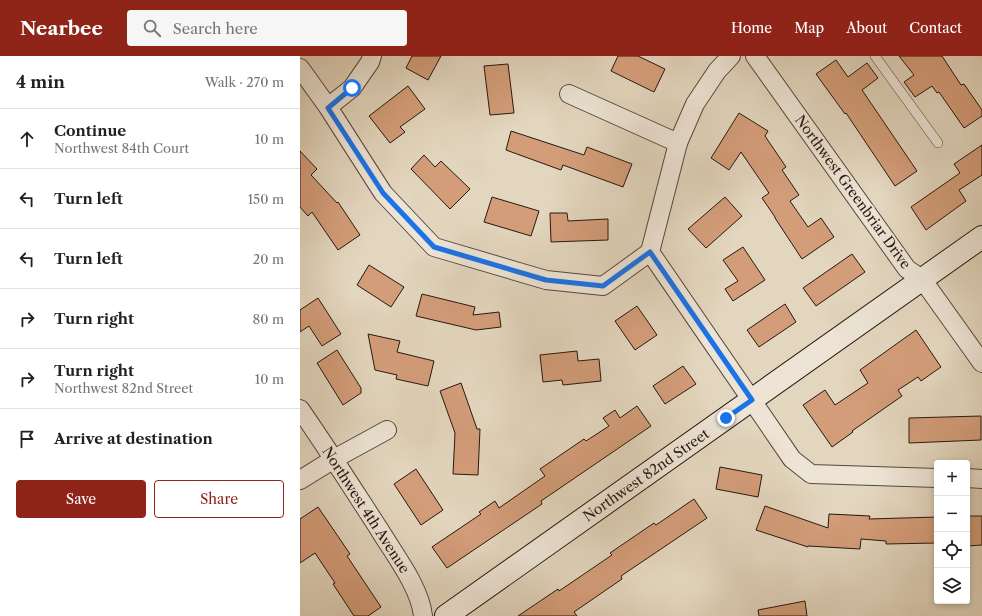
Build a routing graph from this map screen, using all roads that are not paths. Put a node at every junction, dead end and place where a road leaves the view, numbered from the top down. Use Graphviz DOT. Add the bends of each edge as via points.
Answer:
graph roads {
  1 [pos="372,56"];
  2 [pos="731,56"];
  3 [pos="756,56"];
  4 [pos="875,56"];
  5 [pos="300,68"];
  6 [pos="569,94"];
  7 [pos="328,108"];
  8 [pos="938,142"];
  9 [pos="678,143"];
  10 [pos="982,237"];
  11 [pos="650,252"];
  12 [pos="922,279"];
  13 [pos="982,364"];
  14 [pos="752,400"];
  15 [pos="300,408"];
  16 [pos="388,430"];
  17 [pos="334,459"];
  18 [pos="934,478"];
  19 [pos="970,478"];
  20 [pos="982,479"];
  21 [pos="300,480"];
  22 [pos="423,616"];
  23 [pos="446,616"];
  1 -- 7 [label="street" via="352,88"];
  2 -- 9 [label="street" via="717,71 695,104"];
  3 -- 12 [label="street, Northwest Greenbriar Drive" via="907,269"];
  4 -- 8 [label="lane"];
  5 -- 7 [label="street"];
  6 -- 9 [label="street"];
  7 -- 11 [label="street" via="383,193 434,247 546,280 603,286"];
  9 -- 11 [label="street"];
  10 -- 12 [label="street, Northwest 82nd Street"];
  11 -- 14 [label="street"];
  12 -- 13 [label="street, Northwest Greenbriar Drive"];
  12 -- 14 [label="street, Northwest 82nd Street"];
  14 -- 18 [label="street" via="792,459 811,474"];
  14 -- 23 [label="street, Northwest 82nd Street"];
  15 -- 17 [label="street, Northwest 4th Avenue"];
  16 -- 17 [label="street"];
  17 -- 21 [label="street"];
  17 -- 22 [label="street, Northwest 4th Avenue" via="413,583"];
  19 -- 20 [label="street"];
}
